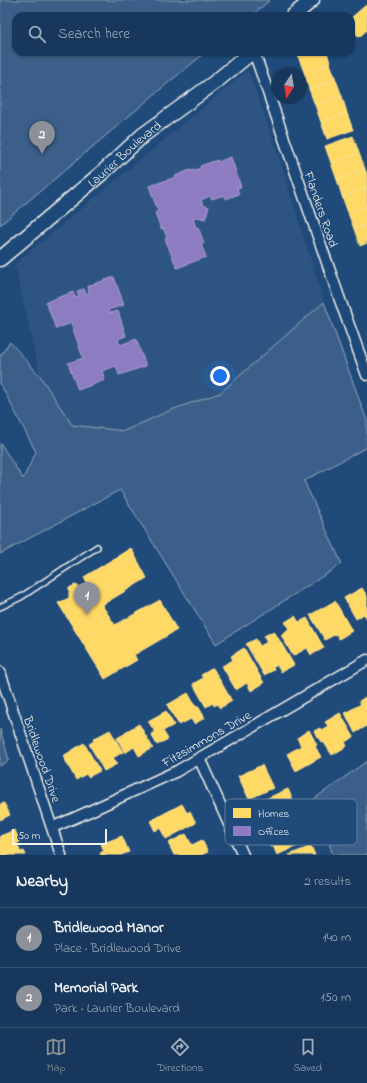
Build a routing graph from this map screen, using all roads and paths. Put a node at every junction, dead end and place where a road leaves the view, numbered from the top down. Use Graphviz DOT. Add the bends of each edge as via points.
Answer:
graph roads {
  1 [pos="312,0"];
  2 [pos="298,12"];
  3 [pos="248,56"];
  4 [pos="254,56"];
  5 [pos="0,259"];
  6 [pos="367,375"];
  7 [pos="98,547"];
  8 [pos="0,607"];
  9 [pos="367,660"];
  10 [pos="0,672"];
  11 [pos="199,758"];
  12 [pos="225,815"];
  13 [pos="53,827"];
  14 [pos="238,845"];
  15 [pos="62,855"];
  16 [pos="243,855"];
  1 -- 2 [label="street"];
  3 -- 5 [label="street, Laurier Boulevard" via="143,135"];
  4 -- 6 [label="street, Flanders Road"];
  7 -- 8 [label="lane" via="21,597"];
  9 -- 11 [label="street, Fitzsimmons Drive"];
  10 -- 13 [label="street, Bridlewood Drive"];
  11 -- 12 [label="street"];
  11 -- 13 [label="street, Fitzsimmons Drive" via="177,771"];
  13 -- 15 [label="street, Bridlewood Drive"];
  14 -- 16 [label="street"];
}
